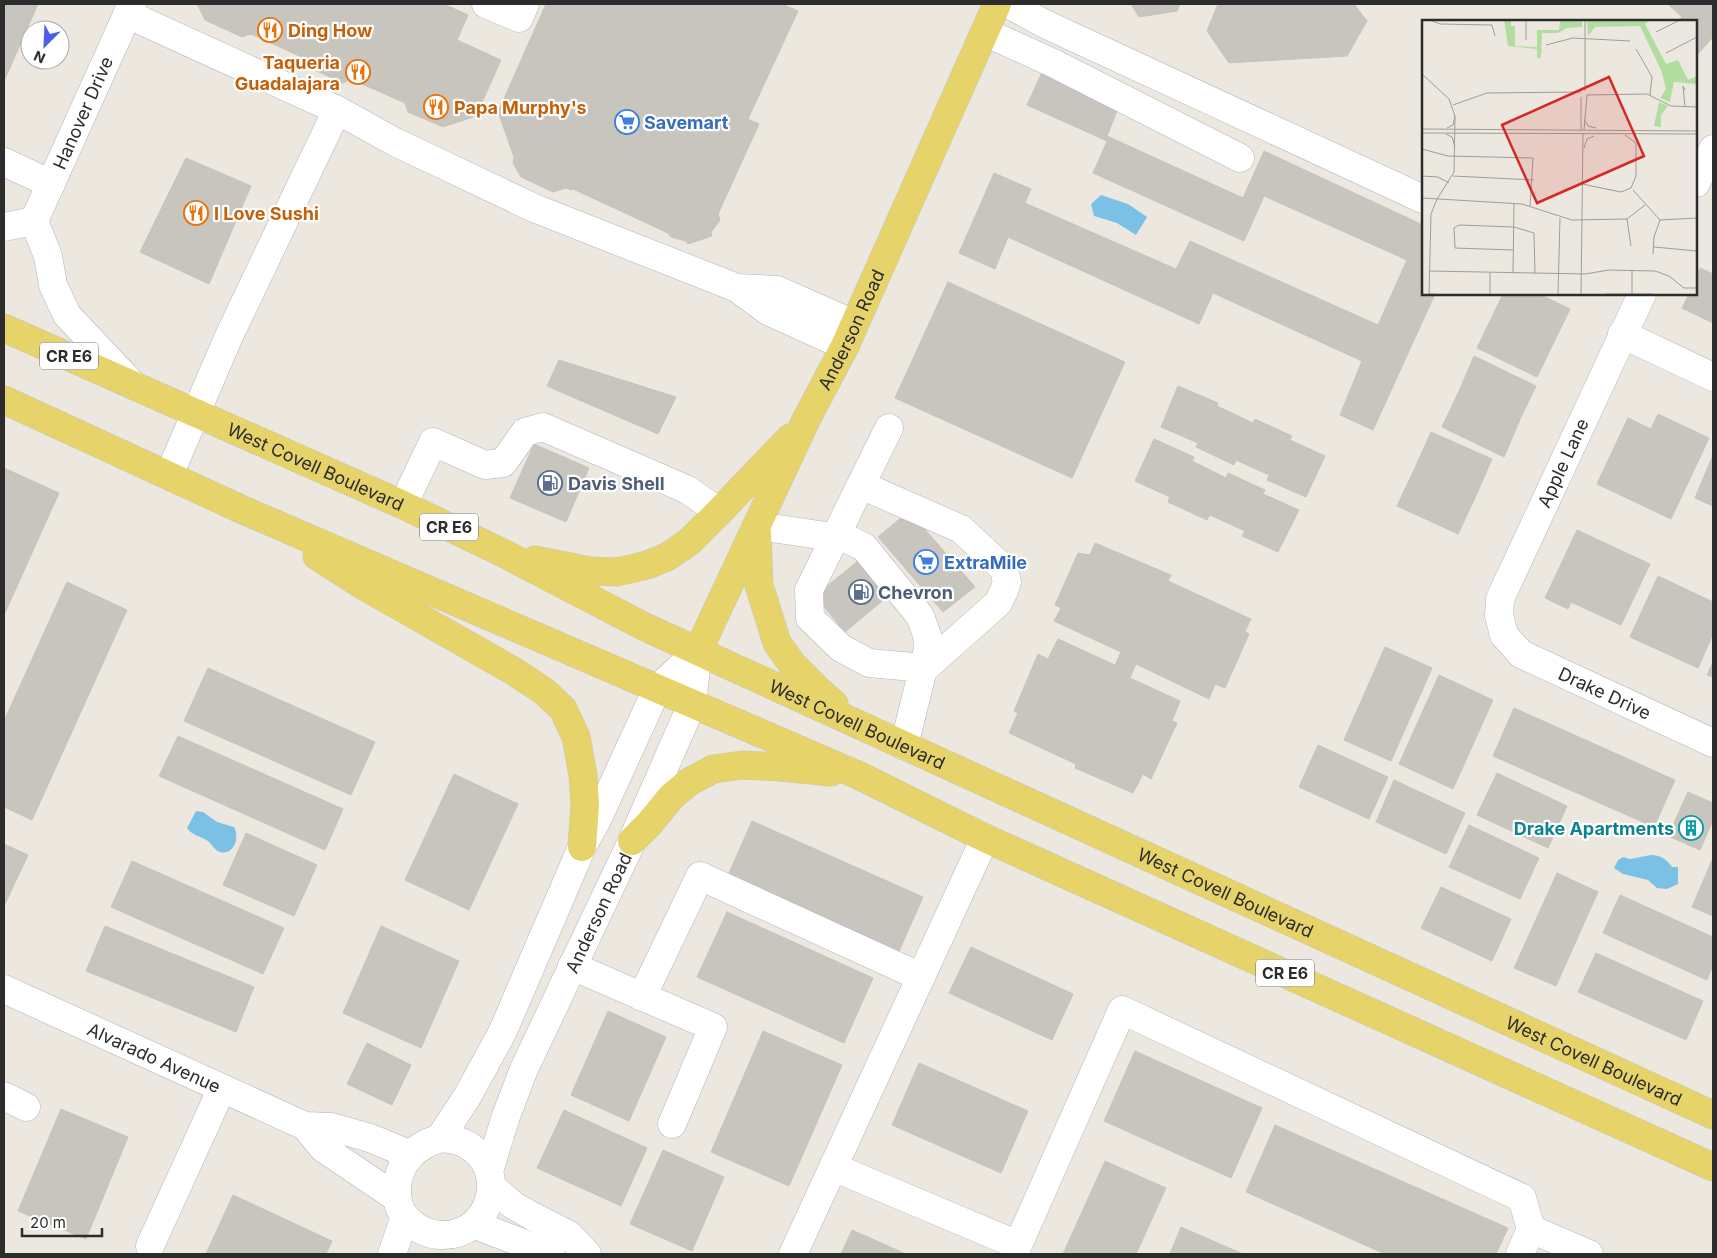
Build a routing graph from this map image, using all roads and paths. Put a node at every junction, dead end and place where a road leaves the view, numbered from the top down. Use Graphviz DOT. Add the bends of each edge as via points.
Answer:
graph roads {
  1 [pos="486,4"];
  2 [pos="525,4"];
  3 [pos="997,4"];
  4 [pos="1008,4"];
  5 [pos="129,9"];
  6 [pos="984,32"];
  7 [pos="337,110"];
  8 [pos="1713,149"];
  9 [pos="1240,158"];
  10 [pos="4,162"];
  11 [pos="1697,182"];
  12 [pos="51,184"];
  13 [pos="1422,199"];
  14 [pos="34,222"];
  15 [pos="4,226"];
  16 [pos="737,288"];
  17 [pos="1642,295"];
  18 [pos="4,328"];
  19 [pos="1622,334"];
  20 [pos="850,335"];
  21 [pos="1713,377"];
  22 [pos="134,385"];
  23 [pos="4,400"];
  24 [pos="197,412"];
  25 [pos="806,420"];
  26 [pos="889,428"];
  27 [pos="169,475"];
  28 [pos="861,485"];
  29 [pos="403,505"];
  30 [pos="244,510"];
  31 [pos="719,512"];
  32 [pos="757,526"];
  33 [pos="836,538"];
  34 [pos="501,552"];
  35 [pos="1504,635"];
  36 [pos="698,651"];
  37 [pos="924,668"];
  38 [pos="657,689"];
  39 [pos="692,704"];
  40 [pos="862,726"];
  41 [pos="1713,743"];
  42 [pos="904,746"];
  43 [pos="860,776"];
  44 [pos="985,838"];
  45 [pos="632,841"];
  46 [pos="582,847"];
  47 [pos="572,966"];
  48 [pos="921,977"];
  49 [pos="4,989"];
  50 [pos="642,997"];
  51 [pos="222,1088"];
  52 [pos="1713,1115"];
  53 [pos="672,1124"];
  54 [pos="305,1126"];
  55 [pos="440,1138"];
  56 [pos="411,1155"];
  57 [pos="833,1167"];
  58 [pos="1713,1167"];
  59 [pos="490,1179"];
  60 [pos="401,1207"];
  61 [pos="475,1225"];
  62 [pos="1531,1229"];
  63 [pos="442,1245"];
  64 [pos="150,1246"];
  65 [pos="392,1254"];
  66 [pos="551,1254"];
  67 [pos="588,1254"];
  68 [pos="794,1254"];
  69 [pos="1520,1254"];
  70 [pos="1589,1254"];
  1 -- 2 [label="street" via="518,18"];
  3 -- 6 [label="main road, Anderson Road"];
  4 -- 13 [label="street"];
  5 -- 7 [label="street"];
  5 -- 12 [label="street, Hanover Drive"];
  6 -- 9 [label="street" via="1053,63"];
  6 -- 20 [label="main road, Anderson Road"];
  7 -- 16 [label="street" via="394,142 534,208"];
  7 -- 24 [label="street" via="229,336"];
  8 -- 11 [label="street"];
  10 -- 12 [label="street"];
  12 -- 14 [label="street, Hanover Drive"];
  14 -- 15 [label="street"];
  14 -- 22 [label="street" via="48,256 53,285 67,315"];
  16 -- 20 [label="street" via="768,311"];
  16 -- 20 [label="street" via="777,290"];
  17 -- 19 [label="street, Apple Lane"];
  18 -- 22 [label="main road, West Covell Boulevard / CR E6"];
  19 -- 21 [label="street"];
  19 -- 35 [label="street, Apple Lane" via="1500,599 1499,615"];
  20 -- 25 [label="main road, Anderson Road"];
  22 -- 24 [label="main road, West Covell Boulevard / CR E6"];
  23 -- 27 [label="main road, CR E6"];
  24 -- 27 [label="street"];
  24 -- 29 [label="main road, West Covell Boulevard / CR E6"];
  25 -- 31 [label="main road"];
  25 -- 32 [label="main road, Anderson Road"];
  26 -- 28 [label="street"];
  27 -- 30 [label="main road, CR E6"];
  28 -- 33 [label="street"];
  28 -- 37 [label="street" via="961,530 1004,568 1007,582 998,603"];
  29 -- 31 [label="street" via="433,442 485,466 504,464 525,432 543,427 688,490"];
  29 -- 34 [label="main road, West Covell Boulevard / CR E6"];
  30 -- 38 [label="main road, CR E6"];
  30 -- 46 [label="main road" via="364,586 545,692 562,710 576,737 585,804"];
  31 -- 34 [label="main road" via="689,542 667,557 647,566 617,572 590,571"];
  32 -- 33 [label="street"];
  32 -- 36 [label="main road, Anderson Road"];
  32 -- 40 [label="main road" via="759,585 777,643 792,664 818,690"];
  33 -- 37 [label="street" via="847,539 864,548 920,616 927,635"];
  33 -- 37 [label="street" via="810,590 810,618 841,648 869,663"];
  34 -- 36 [label="main road, West Covell Boulevard / CR E6"];
  35 -- 41 [label="street, Drake Drive" via="1521,654"];
  36 -- 38 [label="street, Anderson Road"];
  36 -- 39 [label="street, Anderson Road"];
  36 -- 40 [label="main road, West Covell Boulevard / CR E6"];
  37 -- 42 [label="street"];
  38 -- 39 [label="main road, CR E6"];
  38 -- 46 [label="street, Anderson Road"];
  39 -- 43 [label="main road, CR E6"];
  39 -- 45 [label="street, Anderson Road"];
  40 -- 42 [label="main road, West Covell Boulevard / CR E6"];
  42 -- 52 [label="main road, West Covell Boulevard / CR E6"];
  43 -- 44 [label="main road, CR E6"];
  43 -- 45 [label="main road" via="752,765 713,769 672,796"];
  44 -- 48 [label="street"];
  44 -- 58 [label="main road, CR E6"];
  45 -- 47 [label="street, Anderson Road"];
  46 -- 55 [label="street, Anderson Road" via="503,1032"];
  47 -- 50 [label="street"];
  47 -- 59 [label="street, Anderson Road" via="524,1069 501,1131"];
  48 -- 50 [label="street" via="700,876"];
  48 -- 57 [label="street"];
  49 -- 51 [label="street, Alvarado Avenue"];
  50 -- 53 [label="street" via="713,1027"];
  51 -- 54 [label="street, Alvarado Avenue"];
  51 -- 64 [label="street"];
  54 -- 56 [label="street, Alvarado Avenue" via="332,1127"];
  54 -- 60 [label="street, Alvarado Avenue" via="323,1148"];
  55 -- 56 [label="street" via="423,1145"];
  55 -- 59 [label="street" via="456,1140 470,1147 482,1158"];
  56 -- 60 [label="street" via="402,1167 398,1182"];
  57 -- 62 [label="street" via="1018,1245 1122,1010 1522,1198"];
  57 -- 68 [label="street"];
  59 -- 61 [label="street" via="490,1202"];
  59 -- 67 [label="street" via="513,1205 568,1235"];
  60 -- 63 [label="street" via="414,1226"];
  60 -- 65 [label="street"];
  61 -- 63 [label="street"];
  61 -- 66 [label="street"];
  62 -- 69 [label="street"];
  62 -- 70 [label="street"];
}
